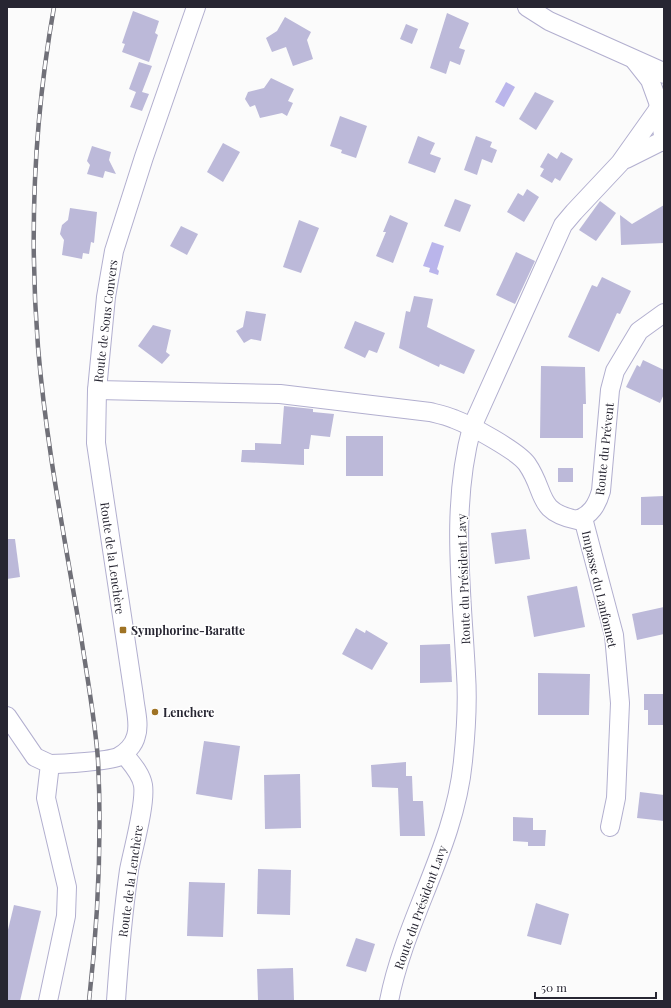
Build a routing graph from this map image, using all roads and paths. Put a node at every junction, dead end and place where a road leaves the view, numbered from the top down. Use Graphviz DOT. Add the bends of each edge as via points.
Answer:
graph roads {
  1 [pos="196,7"];
  2 [pos="527,7"];
  3 [pos="634,59"];
  4 [pos="664,74"];
  5 [pos="661,104"];
  6 [pos="664,140"];
  7 [pos="620,163"];
  8 [pos="664,314"];
  9 [pos="97,390"];
  10 [pos="472,427"];
  11 [pos="583,518"];
  12 [pos="7,716"];
  13 [pos="124,754"];
  14 [pos="50,764"];
  15 [pos="610,827"];
  16 [pos="48,1001"];
  17 [pos="116,1001"];
  18 [pos="389,1001"];
  1 -- 9 [label="street, Route de Sous Convers" via="114,251 107,291"];
  2 -- 3 [label="street" via="549,21"];
  3 -- 4 [label="street"];
  3 -- 5 [label="street" via="650,80"];
  5 -- 6 [label="street"];
  5 -- 7 [label="street, Route du Président Lavy"];
  6 -- 7 [label="street, Route du Président Lavy"];
  7 -- 10 [label="street, Route du Président Lavy" via="563,225"];
  8 -- 11 [label="street, Route du Prévent" via="639,331 615,371 610,390 601,491 597,503"];
  9 -- 10 [label="street, Route de Sous Convers" via="280,394 430,412 453,418"];
  9 -- 13 [label="street, Route de la Lenchère" via="96,443 138,727 132,746"];
  10 -- 11 [label="street" via="516,454 527,464 552,511 577,520"];
  10 -- 18 [label="street, Route du Président Lavy" via="466,450 461,492 459,548 466,675 463,763 448,830 429,885 408,934"];
  11 -- 15 [label="street, Impasse du Lanfonnet" via="615,643 620,703 616,798"];
  12 -- 14 [label="street" via="35,757"];
  13 -- 14 [label="street" via="114,758"];
  13 -- 17 [label="street, Route de la Lenchère" via="138,773 143,785 123,917"];
  14 -- 16 [label="street" via="46,798 67,887 66,916"];
}
